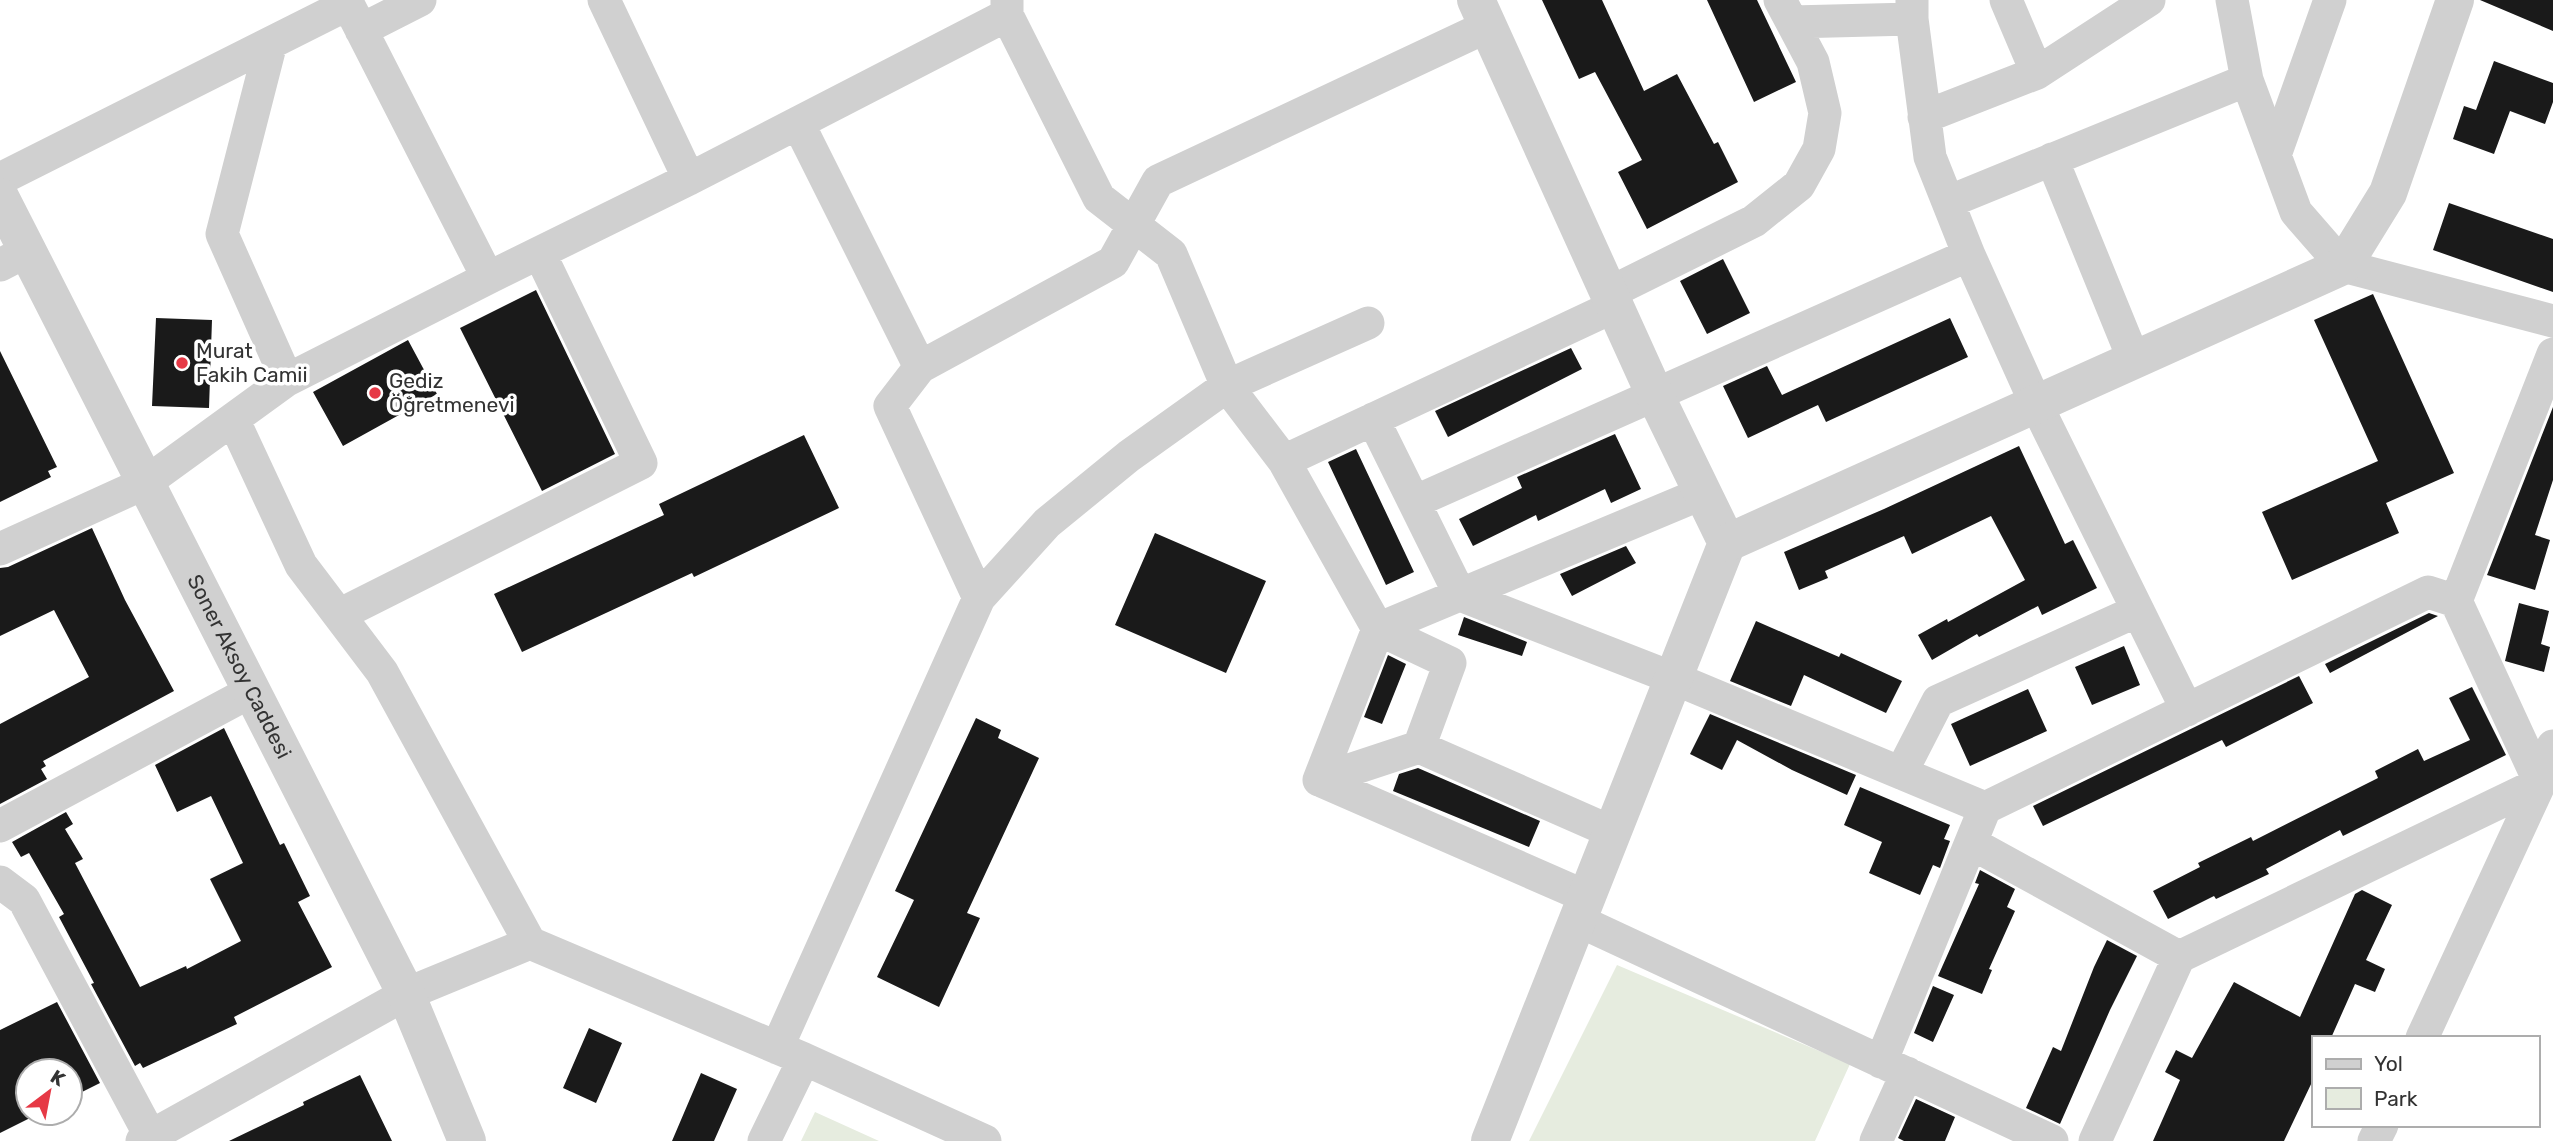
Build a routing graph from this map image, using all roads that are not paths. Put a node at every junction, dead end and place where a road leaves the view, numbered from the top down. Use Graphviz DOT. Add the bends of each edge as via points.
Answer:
graph roads {
  1 [pos="420,0"];
  2 [pos="604,0"];
  3 [pos="2006,0"];
  4 [pos="2148,0"];
  5 [pos="2232,0"];
  6 [pos="2330,0"];
  7 [pos="2455,0"];
  8 [pos="1007,7"];
  9 [pos="1912,10"];
  10 [pos="352,11"];
  11 [pos="1786,11"];
  12 [pos="1482,13"];
  13 [pos="271,43"];
  14 [pos="2037,73"];
  15 [pos="2247,80"];
  16 [pos="1924,117"];
  17 [pos="798,123"];
  18 [pos="2275,155"];
  19 [pos="2052,159"];
  20 [pos="0,179"];
  21 [pos="689,179"];
  22 [pos="0,197"];
  23 [pos="1948,202"];
  24 [pos="1133,225"];
  25 [pos="540,254"];
  26 [pos="1969,255"];
  27 [pos="14,258"];
  28 [pos="2343,265"];
  29 [pos="488,278"];
  30 [pos="1612,300"];
  31 [pos="2553,321"];
  32 [pos="1368,324"];
  33 [pos="2553,354"];
  34 [pos="2134,360"];
  35 [pos="920,367"];
  36 [pos="287,380"];
  37 [pos="1227,386"];
  38 [pos="1655,395"];
  39 [pos="2036,404"];
  40 [pos="233,419"];
  41 [pos="1373,419"];
  42 [pos="1284,461"];
  43 [pos="145,483"];
  44 [pos="1703,493"];
  45 [pos="1414,502"];
  46 [pos="1727,543"];
  47 [pos="0,549"];
  48 [pos="1460,595"];
  49 [pos="979,598"];
  50 [pos="2456,601"];
  51 [pos="2137,611"];
  52 [pos="339,615"];
  53 [pos="1378,629"];
  54 [pos="1673,678"];
  55 [pos="252,691"];
  56 [pos="2187,710"];
  57 [pos="2553,746"];
  58 [pos="1419,747"];
  59 [pos="1901,773"];
  60 [pos="1319,780"];
  61 [pos="2540,783"];
  62 [pos="1985,808"];
  63 [pos="0,826"];
  64 [pos="1612,832"];
  65 [pos="1971,843"];
  66 [pos="0,882"];
  67 [pos="1582,908"];
  68 [pos="530,943"];
  69 [pos="2179,957"];
  70 [pos="406,994"];
  71 [pos="2423,1036"];
  72 [pos="791,1054"];
  73 [pos="1894,1068"];
  74 [pos="460,1137"];
  75 [pos="149,1139"];
  76 [pos="764,1141"];
  77 [pos="985,1141"];
  78 [pos="1490,1141"];
  79 [pos="1876,1141"];
  80 [pos="2052,1141"];
  81 [pos="2095,1141"];
  1 -- 10 [label="street"];
  2 -- 21 [label="street"];
  3 -- 14 [label="street"];
  4 -- 14 [label="street"];
  5 -- 15 [label="street"];
  6 -- 18 [label="street"];
  7 -- 28 [label="street" via="2389,193"];
  8 -- 17 [label="street"];
  8 -- 24 [label="street" via="1099,198"];
  9 -- 11 [label="street"];
  9 -- 16 [label="street"];
  10 -- 13 [label="street"];
  10 -- 29 [label="street"];
  11 -- 30 [label="street" via="1813,62 1825,113 1819,149 1799,185 1754,221"];
  12 -- 24 [label="street" via="1158,181"];
  12 -- 30 [label="street"];
  13 -- 20 [label="street"];
  13 -- 36 [label="street" via="222,234"];
  14 -- 16 [label="street"];
  15 -- 18 [label="street"];
  15 -- 19 [label="street"];
  16 -- 23 [label="street" via="1930,157"];
  17 -- 21 [label="street"];
  17 -- 35 [label="street"];
  18 -- 28 [label="street" via="2296,212"];
  19 -- 23 [label="street"];
  19 -- 34 [label="street"];
  21 -- 25 [label="street"];
  22 -- 27 [label="street, Soner Aksoy Caddesi"];
  23 -- 26 [label="street"];
  24 -- 35 [label="street" via="1112,262"];
  24 -- 37 [label="street" via="1171,254"];
  25 -- 29 [label="street"];
  25 -- 52 [label="street" via="641,463"];
  26 -- 38 [label="street"];
  26 -- 39 [label="street"];
  27 -- 43 [label="street, Soner Aksoy Caddesi"];
  28 -- 31 [label="street"];
  28 -- 34 [label="street"];
  29 -- 36 [label="street"];
  30 -- 38 [label="street"];
  30 -- 41 [label="street"];
  32 -- 37 [label="street"];
  33 -- 50 [label="street"];
  34 -- 39 [label="street"];
  35 -- 49 [label="street" via="890,406"];
  36 -- 40 [label="street"];
  37 -- 42 [label="street"];
  37 -- 49 [label="street" via="1129,456 1047,523"];
  38 -- 44 [label="street"];
  38 -- 45 [label="street"];
  39 -- 46 [label="street"];
  39 -- 51 [label="street"];
  40 -- 43 [label="street"];
  40 -- 52 [label="street" via="301,565"];
  41 -- 42 [label="street"];
  41 -- 45 [label="street"];
  42 -- 53 [label="street"];
  43 -- 47 [label="street"];
  43 -- 55 [label="street, Soner Aksoy Caddesi"];
  44 -- 46 [label="street"];
  44 -- 48 [label="street"];
  45 -- 48 [label="street"];
  46 -- 54 [label="street"];
  48 -- 53 [label="street"];
  48 -- 54 [label="street"];
  49 -- 72 [label="street"];
  50 -- 56 [label="street" via="2428,592"];
  50 -- 61 [label="street"];
  51 -- 56 [label="street"];
  51 -- 59 [label="street" via="1938,701"];
  52 -- 68 [label="street" via="382,672"];
  53 -- 58 [label="street" via="1450,663"];
  53 -- 60 [label="street"];
  54 -- 59 [label="street"];
  54 -- 64 [label="street"];
  55 -- 63 [label="street"];
  55 -- 70 [label="street, Soner Aksoy Caddesi"];
  56 -- 62 [label="street"];
  57 -- 61 [label="street"];
  58 -- 60 [label="street"];
  58 -- 64 [label="street"];
  59 -- 62 [label="street"];
  60 -- 67 [label="street"];
  61 -- 69 [label="street"];
  61 -- 71 [label="street"];
  62 -- 65 [label="street"];
  64 -- 67 [label="street"];
  65 -- 69 [label="street"];
  65 -- 73 [label="street"];
  66 -- 75 [label="street" via="24,900"];
  67 -- 73 [label="street"];
  67 -- 78 [label="street"];
  68 -- 70 [label="street"];
  68 -- 72 [label="street"];
  69 -- 81 [label="street"];
  70 -- 74 [label="street, Soner Aksoy Caddesi"];
  70 -- 75 [label="street"];
  72 -- 76 [label="street"];
  72 -- 77 [label="street"];
  73 -- 79 [label="street"];
  73 -- 80 [label="street"];
}
